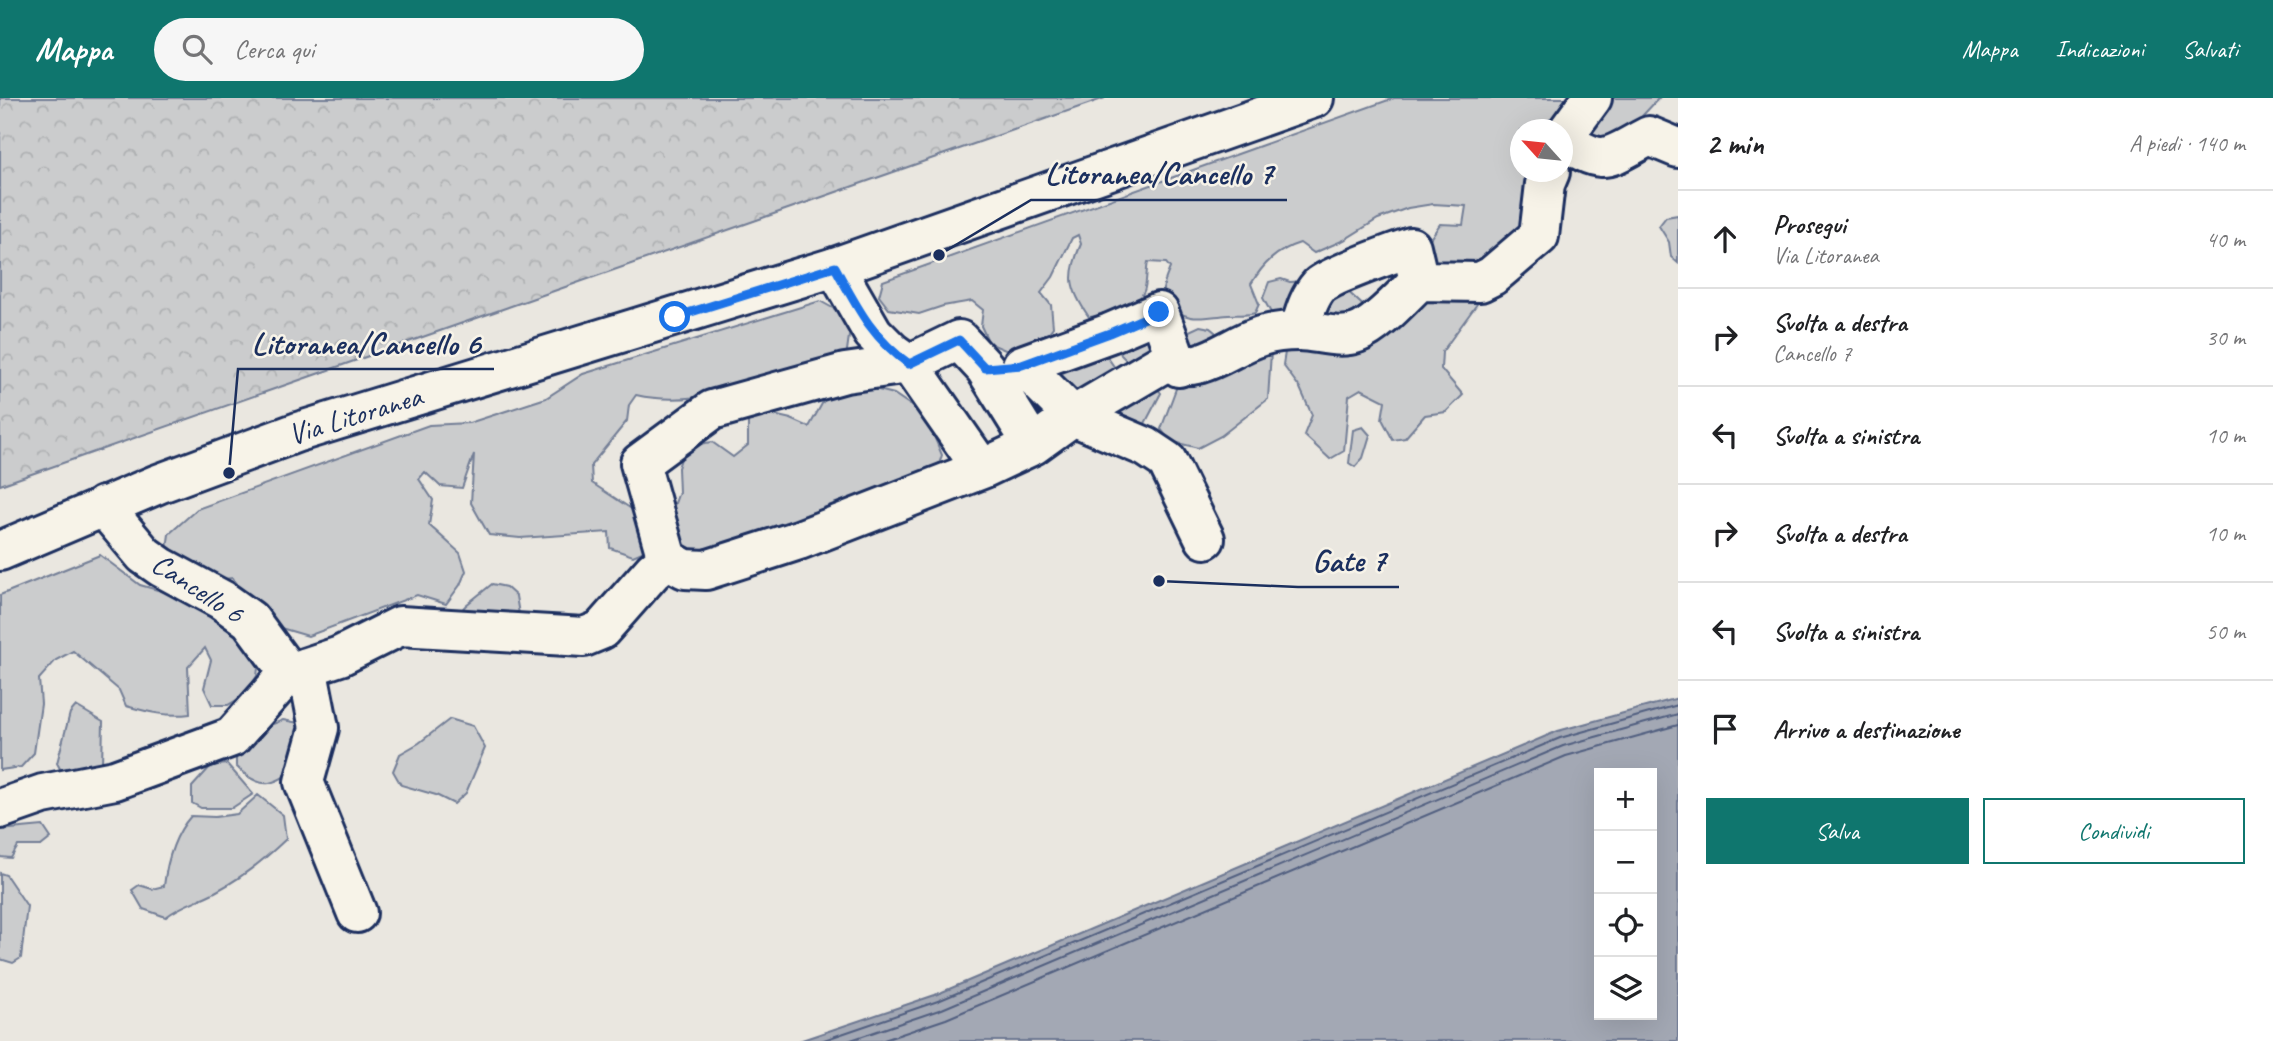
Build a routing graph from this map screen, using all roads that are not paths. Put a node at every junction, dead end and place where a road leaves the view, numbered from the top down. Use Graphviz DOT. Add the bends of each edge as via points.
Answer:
graph roads {
  1 [pos="1314,98"];
  2 [pos="1592,98"];
  3 [pos="1573,125"];
  4 [pos="1573,145"];
  5 [pos="1678,148"];
  6 [pos="1546,182"];
  7 [pos="835,267"];
  8 [pos="1419,281"];
  9 [pos="1299,331"];
  10 [pos="909,364"];
  11 [pos="1022,365"];
  12 [pos="1179,367"];
  13 [pos="985,368"];
  14 [pos="1073,416"];
  15 [pos="1033,445"];
  16 [pos="982,469"];
  17 [pos="103,506"];
  18 [pos="1206,539"];
  19 [pos="0,551"];
  20 [pos="667,559"];
  21 [pos="298,670"];
  22 [pos="0,809"];
  23 [pos="357,913"];
  1 -- 7 [label="main road, Via Litoranea"];
  2 -- 3 [label="main road"];
  4 -- 5 [label="main road" via="1595,158 1607,159 1649,136"];
  6 -- 8 [label="main road" via="1539,236 1492,276 1480,282"];
  7 -- 10 [label="main road" via="873,333"];
  7 -- 17 [label="main road, Via Litoranea" via="326,423"];
  8 -- 9 [label="main road" via="1358,333 1333,336"];
  8 -- 9 [label="main road" via="1410,247 1388,255 1320,285"];
  9 -- 12 [label="main road" via="1261,336 1200,365"];
  10 -- 13 [label="main road" via="959,340"];
  10 -- 16 [label="main road"];
  10 -- 20 [label="main road" via="845,373 712,410 640,464"];
  11 -- 12 [label="main road" via="1159,312"];
  11 -- 13 [label="main road"];
  11 -- 14 [label="main road"];
  12 -- 14 [label="main road" via="1165,362"];
  13 -- 15 [label="main road"];
  14 -- 15 [label="main road"];
  14 -- 18 [label="main road" via="1146,447 1167,461"];
  15 -- 16 [label="main road"];
  16 -- 20 [label="main road" via="799,540 706,570 685,569"];
  17 -- 19 [label="main road, Via Litoranea"];
  17 -- 21 [label="main road, Cancello 6" via="144,555 250,620"];
  20 -- 21 [label="main road" via="601,630 584,637 400,626 340,656"];
  21 -- 22 [label="main road" via="232,737 115,780 43,794"];
  21 -- 23 [label="main road" via="319,728 304,782"];
}
